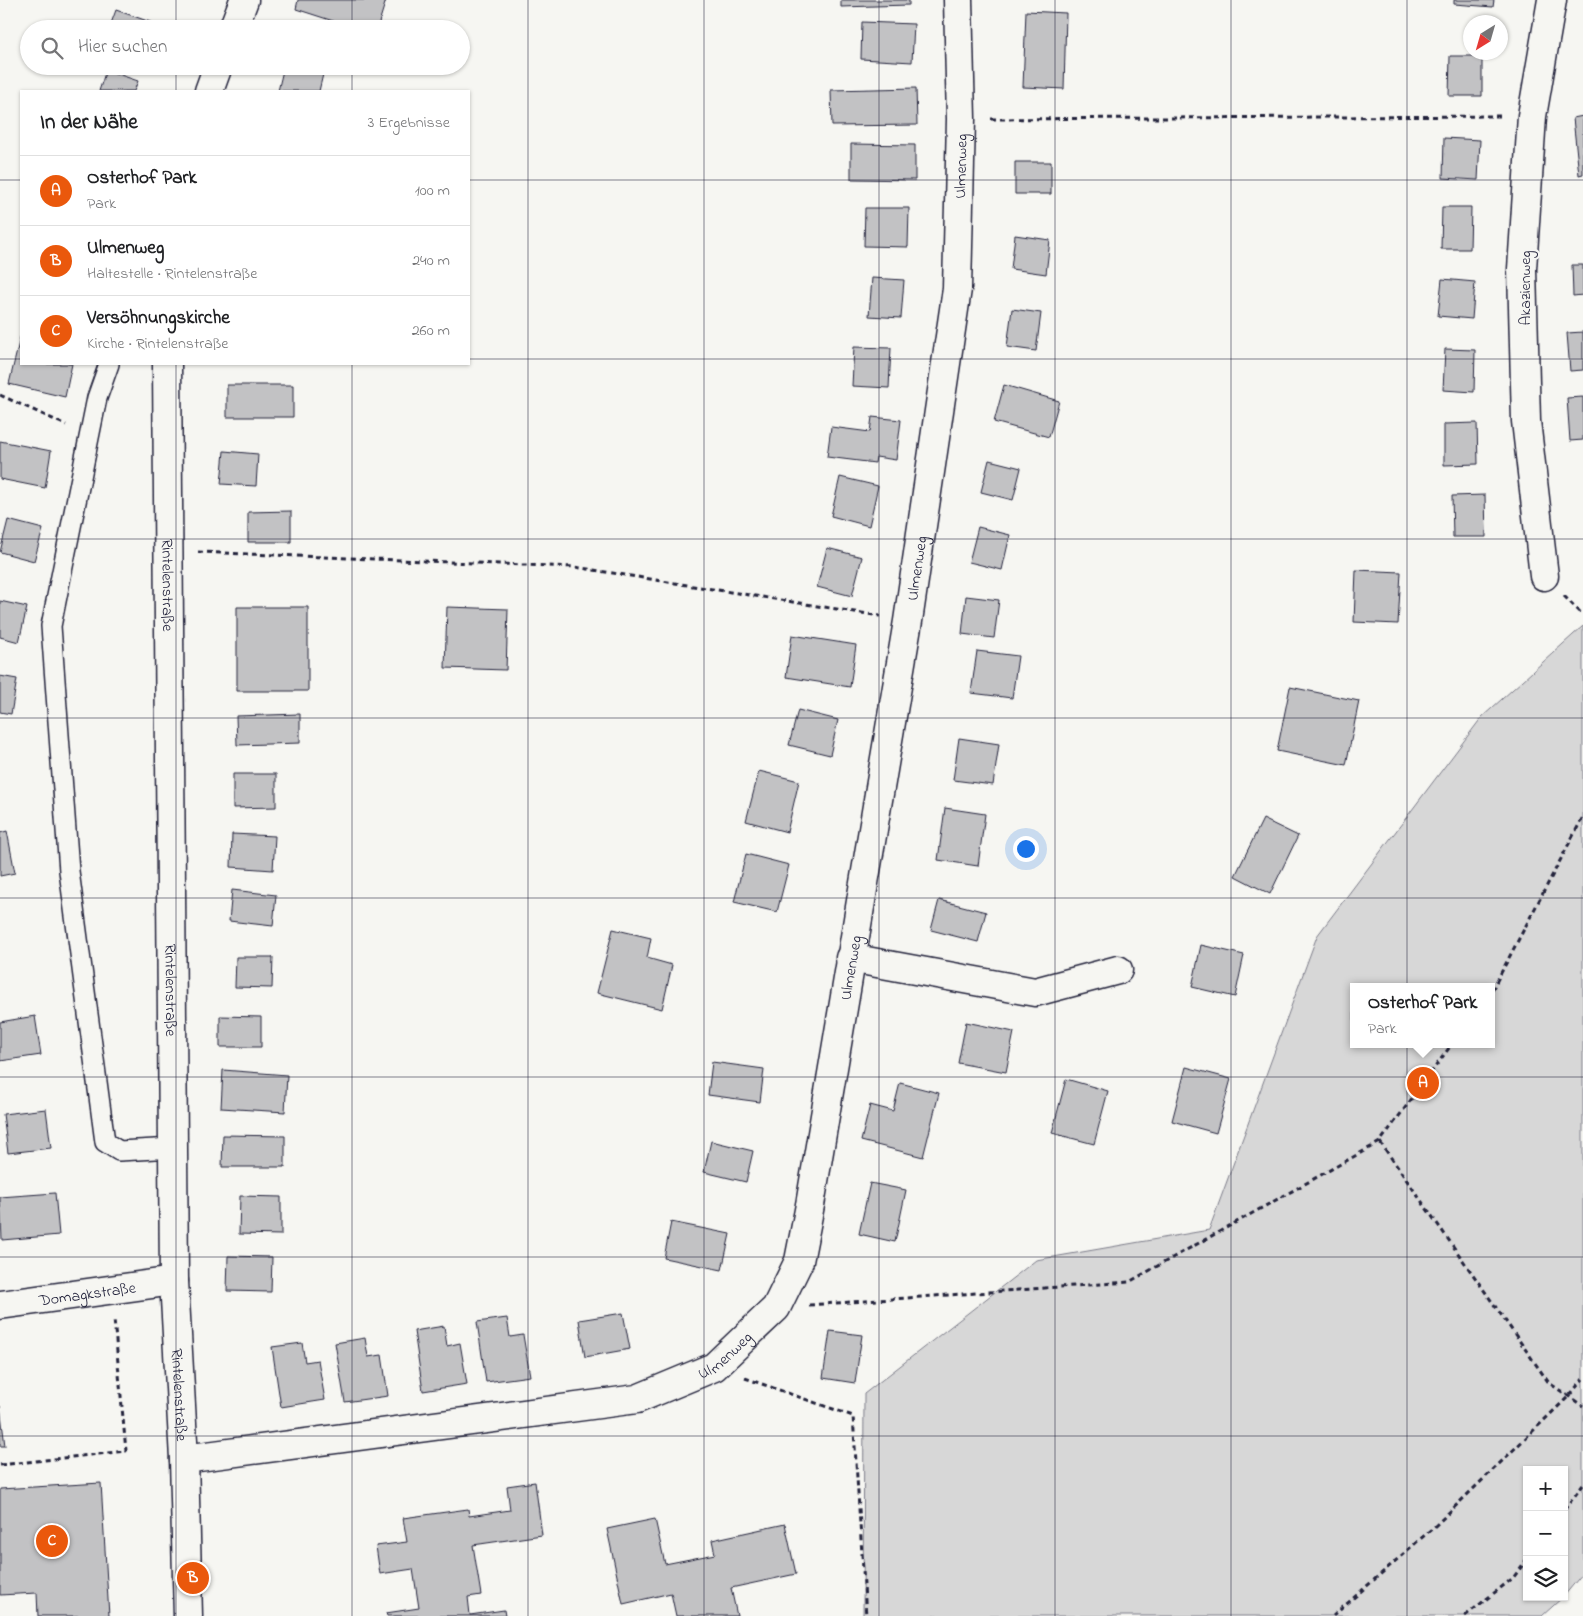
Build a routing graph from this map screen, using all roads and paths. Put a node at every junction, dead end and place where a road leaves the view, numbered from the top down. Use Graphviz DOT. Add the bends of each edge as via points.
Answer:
graph roads {
  1 [pos="244,0"];
  2 [pos="958,0"];
  3 [pos="1552,0"];
  4 [pos="236,20"];
  5 [pos="215,75"];
  6 [pos="209,90"];
  7 [pos="1532,116"];
  8 [pos="961,119"];
  9 [pos="109,365"];
  10 [pos="168,365"];
  11 [pos="0,395"];
  12 [pos="89,436"];
  13 [pos="168,551"];
  14 [pos="1544,576"];
  15 [pos="908,621"];
  16 [pos="1583,817"];
  17 [pos="850,958"];
  18 [pos="1118,970"];
  19 [pos="1495,984"];
  20 [pos="1449,1048"];
  21 [pos="1380,1142"];
  22 [pos="174,1148"];
  23 [pos="174,1281"];
  24 [pos="111,1290"];
  25 [pos="0,1305"];
  26 [pos="776,1308"];
  27 [pos="714,1367"];
  28 [pos="1583,1378"];
  29 [pos="1569,1396"];
  30 [pos="1583,1406"];
  31 [pos="184,1459"];
  32 [pos="0,1465"];
  33 [pos="1583,1485"];
  34 [pos="1568,1505"];
  35 [pos="1523,1565"];
  36 [pos="188,1616"];
  37 [pos="866,1616"];
  38 [pos="1333,1616"];
  39 [pos="1465,1616"];
  1 -- 4 [label="street"];
  2 -- 8 [label="street, Ulmenweg"];
  3 -- 7 [label="street, Akazienweg"];
  5 -- 6 [label="street"];
  7 -- 8 [label="path"];
  7 -- 14 [label="street, Akazienweg" via="1522,269 1526,421"];
  8 -- 15 [label="street, Ulmenweg" via="957,289"];
  9 -- 12 [label="lane"];
  10 -- 13 [label="street, Rintelenstraße"];
  11 -- 12 [label="path"];
  12 -- 22 [label="lane" via="50,626 69,871 105,1142 119,1151"];
  13 -- 15 [label="path" via="575,568"];
  13 -- 22 [label="street, Rintelenstraße"];
  15 -- 17 [label="street, Ulmenweg"];
  16 -- 19 [label="path"];
  17 -- 18 [label="street" via="1035,992"];
  17 -- 26 [label="street, Ulmenweg" via="799,1261"];
  20 -- 21 [label="path"];
  21 -- 26 [label="path" via="1129,1282"];
  21 -- 29 [label="path" via="1549,1384"];
  22 -- 23 [label="street, Rintelenstraße"];
  23 -- 24 [label="street, Domagkstraße"];
  23 -- 31 [label="street, Rintelenstraße"];
  24 -- 25 [label="street, Domagkstraße"];
  24 -- 32 [label="path" via="126,1451"];
  26 -- 27 [label="street, Ulmenweg"];
  27 -- 31 [label="street, Ulmenweg" via="637,1399"];
  27 -- 37 [label="path" via="853,1416"];
  28 -- 29 [label="path"];
  29 -- 30 [label="path"];
  29 -- 38 [label="path" via="1435,1526"];
  31 -- 36 [label="street, Rintelenstraße"];
  33 -- 34 [label="path"];
  35 -- 39 [label="path" via="1513,1578"];
}
